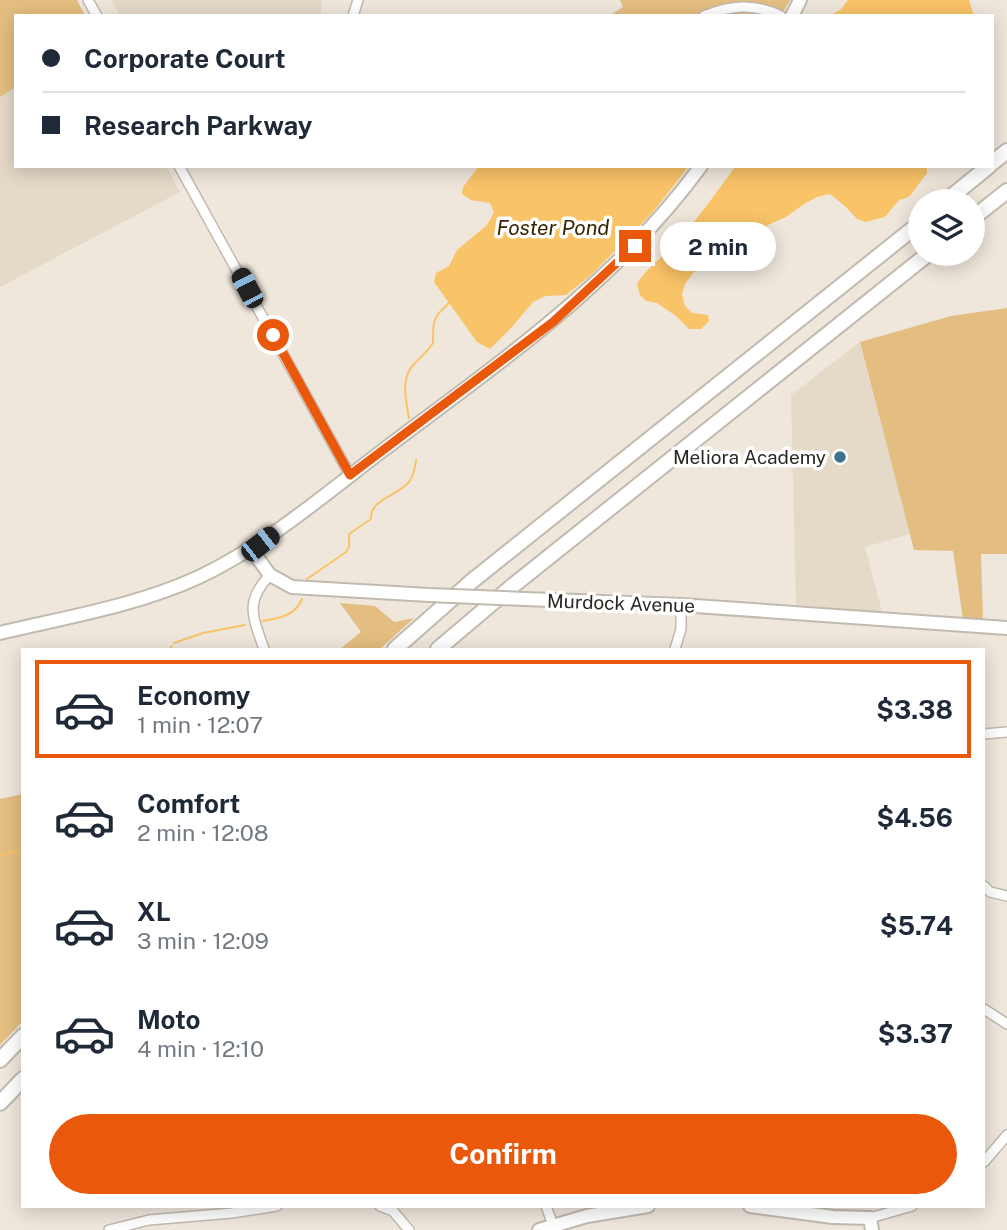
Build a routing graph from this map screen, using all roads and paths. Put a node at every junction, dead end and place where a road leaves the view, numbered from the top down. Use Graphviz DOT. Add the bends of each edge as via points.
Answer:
graph roads {
  1 [pos="709,14"];
  2 [pos="775,14"];
  3 [pos="180,168"];
  4 [pos="699,168"];
  5 [pos="987,168"];
  6 [pos="961,189"];
  7 [pos="1007,191"];
  8 [pos="985,208"];
  9 [pos="908,232"];
  10 [pos="913,266"];
  11 [pos="350,475"];
  12 [pos="251,550"];
  13 [pos="270,575"];
  14 [pos="681,605"];
  15 [pos="1007,628"];
  16 [pos="0,633"];
  17 [pos="264,648"];
  18 [pos="396,648"];
  19 [pos="439,648"];
  20 [pos="674,648"];
  21 [pos="1007,732"];
  22 [pos="985,734"];
  23 [pos="985,887"];
  24 [pos="1007,896"];
  25 [pos="985,1010"];
  26 [pos="1007,1024"];
  27 [pos="21,1039"];
  28 [pos="0,1060"];
  29 [pos="21,1081"];
  30 [pos="0,1103"];
  31 [pos="1005,1141"];
  32 [pos="985,1161"];
  33 [pos="264,1208"];
  34 [pos="385,1208"];
  35 [pos="547,1208"];
  36 [pos="635,1208"];
  37 [pos="765,1208"];
  38 [pos="888,1210"];
  39 [pos="871,1224"];
  40 [pos="553,1226"];
  41 [pos="106,1230"];
  42 [pos="409,1230"];
  43 [pos="539,1230"];
  1 -- 2 [label="street" via="743,6"];
  3 -- 11 [label="street"];
  4 -- 11 [label="main road" via="635,246 582,297"];
  5 -- 6 [label="highway"];
  7 -- 8 [label="highway"];
  9 -- 18 [label="highway" via="472,581"];
  10 -- 19 [label="highway"];
  11 -- 12 [label="main road"];
  12 -- 13 [label="main road"];
  12 -- 16 [label="main road" via="154,595"];
  13 -- 14 [label="main road, Murdock Avenue, bridge" via="301,588"];
  13 -- 17 [label="street" via="253,604"];
  14 -- 15 [label="main road, Murdock Avenue"];
  14 -- 20 [label="street" via="681,629"];
  21 -- 22 [label="street"];
  23 -- 24 [label="street"];
  25 -- 26 [label="street"];
  27 -- 28 [label="highway"];
  29 -- 30 [label="highway"];
  31 -- 32 [label="street"];
  33 -- 41 [label="street" via="149,1220"];
  34 -- 42 [label="street"];
  35 -- 40 [label="street"];
  36 -- 40 [label="main road"];
  37 -- 39 [label="main road"];
  38 -- 39 [label="street"];
  40 -- 43 [label="main road"];
}
